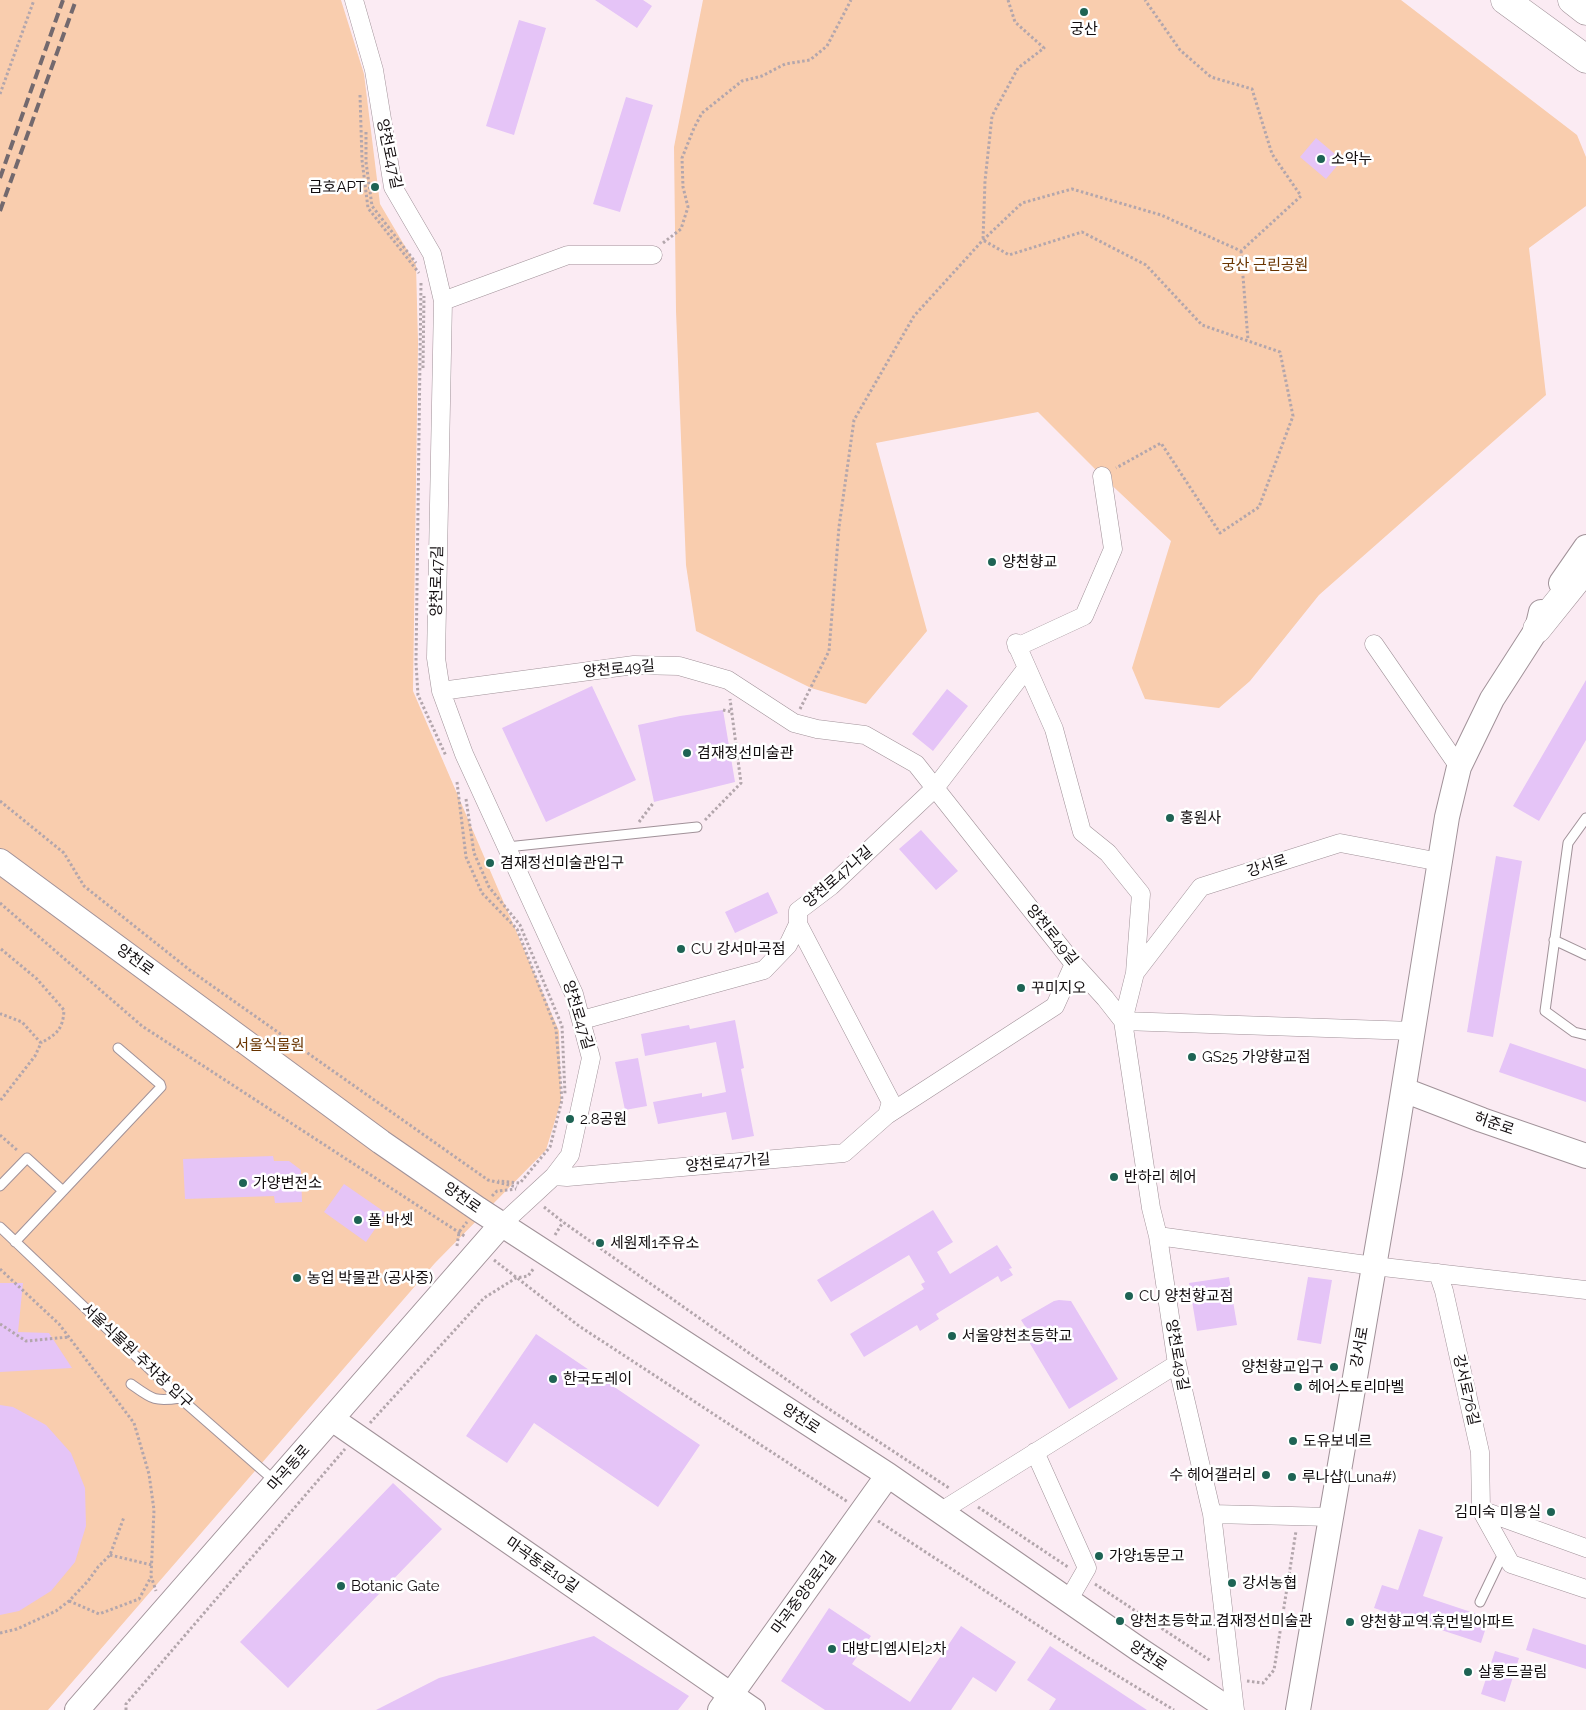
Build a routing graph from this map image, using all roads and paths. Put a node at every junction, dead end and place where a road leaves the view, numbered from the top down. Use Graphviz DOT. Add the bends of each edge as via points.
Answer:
graph roads {
  1 [pos="34,0"];
  2 [pos="354,0"];
  3 [pos="851,0"];
  4 [pos="1008,0"];
  5 [pos="1145,0"];
  6 [pos="1505,0"];
  7 [pos="1572,0"];
  8 [pos="1586,10"];
  9 [pos="1586,59"];
  10 [pos="0,94"];
  11 [pos="982,240"];
  12 [pos="1241,251"];
  13 [pos="653,255"];
  14 [pos="443,301"];
  15 [pos="1248,340"];
  16 [pos="1102,476"];
  17 [pos="1586,546"];
  18 [pos="1586,568"];
  19 [pos="1586,582"];
  20 [pos="1537,629"];
  21 [pos="1374,644"];
  22 [pos="1026,669"];
  23 [pos="728,680"];
  24 [pos="441,691"];
  25 [pos="723,710"];
  26 [pos="732,712"];
  27 [pos="794,723"];
  28 [pos="1458,767"];
  29 [pos="936,788"];
  30 [pos="0,801"];
  31 [pos="654,802"];
  32 [pos="1586,818"];
  33 [pos="697,827"];
  34 [pos="630,834"];
  35 [pos="506,846"];
  36 [pos="0,861"];
  37 [pos="1440,862"];
  38 [pos="0,903"];
  39 [pos="798,924"];
  40 [pos="1554,940"];
  41 [pos="1,949"];
  42 [pos="1586,956"];
  43 [pos="1074,964"];
  44 [pos="1135,973"];
  45 [pos="0,1015"];
  46 [pos="582,1020"];
  47 [pos="1123,1021"];
  48 [pos="1413,1031"];
  49 [pos="1586,1035"];
  50 [pos="41,1043"];
  51 [pos="118,1048"];
  52 [pos="1404,1090"];
  53 [pos="0,1101"];
  54 [pos="887,1115"];
  55 [pos="0,1135"];
  56 [pos="1586,1156"];
  57 [pos="27,1158"];
  58 [pos="554,1176"];
  59 [pos="0,1186"];
  60 [pos="63,1191"];
  61 [pos="497,1191"];
  62 [pos="531,1197"];
  63 [pos="563,1222"];
  64 [pos="501,1224"];
  65 [pos="0,1227"];
  66 [pos="1158,1236"];
  67 [pos="15,1242"];
  68 [pos="480,1249"];
  69 [pos="544,1252"];
  70 [pos="1374,1266"];
  71 [pos="0,1269"];
  72 [pos="1438,1273"];
  73 [pos="516,1278"];
  74 [pos="1586,1290"];
  75 [pos="0,1324"];
  76 [pos="70,1337"];
  77 [pos="1177,1364"];
  78 [pos="131,1384"];
  79 [pos="180,1398"];
  80 [pos="332,1419"];
  81 [pos="357,1436"];
  82 [pos="1035,1452"];
  83 [pos="888,1475"];
  84 [pos="276,1482"];
  85 [pos="963,1498"];
  86 [pos="1481,1510"];
  87 [pos="862,1511"];
  88 [pos="940,1512"];
  89 [pos="1212,1514"];
  90 [pos="1298,1516"];
  91 [pos="124,1517"];
  92 [pos="1331,1517"];
  93 [pos="1586,1548"];
  94 [pos="1504,1552"];
  95 [pos="110,1555"];
  96 [pos="152,1565"];
  97 [pos="151,1576"];
  98 [pos="1082,1576"];
  99 [pos="1586,1589"];
  100 [pos="69,1601"];
  101 [pos="1068,1601"];
  102 [pos="1480,1602"];
  103 [pos="162,1611"];
  104 [pos="0,1633"];
  105 [pos="1211,1661"];
  106 [pos="1246,1681"];
  107 [pos="725,1703"];
  108 [pos="77,1710"];
  109 [pos="126,1710"];
  110 [pos="753,1710"];
  111 [pos="1174,1710"];
  112 [pos="1230,1710"];
  113 [pos="1235,1710"];
  114 [pos="1298,1710"];
  1 -- 10 [label="path"];
  2 -- 14 [label="street, 양천로47길" via="374,70 393,187 432,254"];
  3 -- 13 [label="path" via="827,46 810,60 785,64 762,76 742,81 702,113 682,158 683,188 688,207 681,229"];
  4 -- 11 [label="path" via="1015,22 1044,48 1018,68 992,116"];
  5 -- 12 [label="path" via="1180,50 1211,77 1252,89 1272,154 1302,196"];
  6 -- 9 [label="highway"];
  7 -- 8 [label="highway"];
  11 -- 12 [label="path" via="1022,203 1072,188 1162,215"];
  11 -- 15 [label="path" via="1009,255 1082,232 1146,265 1202,325"];
  11 -- 27 [label="path" via="914,316 854,420 839,528 829,651"];
  12 -- 15 [label="path"];
  13 -- 14 [label="street" via="568,255"];
  14 -- 24 [label="street, 양천로47길" via="436,658"];
  15 -- 16 [label="path" via="1280,352 1293,416 1259,507 1220,533 1161,443"];
  16 -- 22 [label="street" via="1113,549 1084,616 1016,645"];
  17 -- 20 [label="main road" via="1540,613"];
  18 -- 20 [label="highway"];
  19 -- 20 [label="main road" via="1559,616"];
  20 -- 28 [label="main road, 강서로" via="1492,699"];
  21 -- 28 [label="street"];
  22 -- 29 [label="street, 양천로47나길"];
  22 -- 44 [label="street" via="1054,729 1082,832 1108,853 1141,894"];
  23 -- 24 [label="street, 양천로49길" via="679,666 634,665"];
  23 -- 26 [label="path"];
  23 -- 27 [label="street, 양천로49길"];
  24 -- 35 [label="street, 양천로47길" via="464,754"];
  25 -- 26 [label="path"];
  26 -- 33 [label="path" via="741,783"];
  27 -- 29 [label="street, 양천로49길" via="865,734 916,764"];
  28 -- 37 [label="main road, 강서로"];
  29 -- 39 [label="street, 양천로47나길" via="830,886 798,911"];
  29 -- 43 [label="street, 양천로49길"];
  30 -- 61 [label="path" via="64,853 84,886 191,971 488,1180 519,1188"];
  31 -- 34 [label="path"];
  32 -- 40 [label="lane" via="1568,843"];
  33 -- 34 [label="lane"];
  34 -- 35 [label="lane"];
  35 -- 46 [label="street, 양천로47길" via="574,994"];
  36 -- 64 [label="main road, 양천로" via="381,1142"];
  37 -- 44 [label="street, 강서로" via="1340,843 1200,887"];
  37 -- 48 [label="main road, 강서로"];
  38 -- 68 [label="path" via="142,1026 459,1232"];
  39 -- 46 [label="street, 양천로47나길" via="788,944 764,970"];
  39 -- 54 [label="street" via="891,1102"];
  40 -- 42 [label="lane"];
  40 -- 49 [label="lane" via="1545,1011 1574,1032"];
  41 -- 50 [label="path" via="37,979 64,1010 63,1023 52,1037"];
  43 -- 47 [label="street, 양천로49길"];
  43 -- 54 [label="street, 양천로47가길" via="1055,1006"];
  44 -- 47 [label="street"];
  45 -- 50 [label="path" via="22,1022"];
  46 -- 58 [label="street, 양천로47길" via="592,1058 570,1154"];
  47 -- 48 [label="street"];
  47 -- 66 [label="street, 양천로49길"];
  48 -- 52 [label="main road, 강서로"];
  50 -- 53 [label="path" via="35,1056"];
  51 -- 60 [label="lane" via="161,1087"];
  52 -- 56 [label="main road, 허준로"];
  52 -- 70 [label="main road, 강서로"];
  54 -- 58 [label="street, 양천로47가길" via="844,1154"];
  55 -- 57 [label="path"];
  57 -- 59 [label="lane"];
  57 -- 60 [label="lane"];
  58 -- 62 [label="street, 양천로47길"];
  60 -- 67 [label="lane"];
  62 -- 63 [label="path"];
  62 -- 64 [label="street, 양천로47길"];
  63 -- 69 [label="path"];
  63 -- 85 [label="path" via="818,1402"];
  64 -- 68 [label="main road, 마곡동로"];
  64 -- 69 [label="main road, 양천로"];
  65 -- 67 [label="lane, 서울식물원 주차장 입구"];
  66 -- 70 [label="street"];
  66 -- 77 [label="street, 양천로49길"];
  67 -- 79 [label="lane, 서울식물원 주차장 입구"];
  68 -- 73 [label="path"];
  68 -- 80 [label="main road, 마곡동로"];
  69 -- 73 [label="path" via="528,1276"];
  69 -- 83 [label="main road, 양천로"];
  70 -- 72 [label="street"];
  70 -- 92 [label="main road, 강서로"];
  71 -- 76 [label="path"];
  72 -- 74 [label="street"];
  72 -- 86 [label="street, 강서로76길" via="1480,1452"];
  73 -- 81 [label="path" via="484,1298"];
  73 -- 87 [label="path" via="579,1326"];
  75 -- 76 [label="path" via="26,1341"];
  76 -- 96 [label="path" via="134,1423 154,1510"];
  77 -- 82 [label="street"];
  77 -- 89 [label="street, 양천로49길"];
  78 -- 79 [label="lane" via="151,1398"];
  79 -- 84 [label="lane, 서울식물원 주차장 입구"];
  80 -- 81 [label="main road, 마곡동로10길"];
  80 -- 84 [label="main road, 마곡동로"];
  81 -- 107 [label="main road, 마곡동로10길"];
  81 -- 109 [label="path" via="126,1704"];
  82 -- 85 [label="street"];
  82 -- 98 [label="street" via="1087,1568"];
  83 -- 87 [label="main road, 마곡중앙8로1길"];
  83 -- 88 [label="main road, 양천로"];
  84 -- 103 [label="main road, 마곡동로"];
  85 -- 88 [label="street"];
  85 -- 98 [label="path"];
  86 -- 93 [label="street"];
  86 -- 94 [label="street, 강서로76길"];
  87 -- 107 [label="main road, 마곡중앙8로1길"];
  87 -- 111 [label="path"];
  88 -- 101 [label="main road, 양천로"];
  89 -- 90 [label="street"];
  89 -- 113 [label="street, 양천로49길"];
  90 -- 92 [label="street"];
  90 -- 106 [label="path" via="1274,1670 1263,1682"];
  91 -- 95 [label="path"];
  92 -- 114 [label="main road, 강서로"];
  94 -- 99 [label="street, 강서로76길" via="1511,1564"];
  94 -- 102 [label="lane"];
  95 -- 96 [label="path"];
  95 -- 100 [label="path"];
  96 -- 97 [label="path"];
  97 -- 100 [label="path" via="139,1599 99,1614"];
  97 -- 103 [label="path"];
  98 -- 101 [label="street"];
  98 -- 105 [label="path"];
  100 -- 104 [label="path" via="56,1612"];
  101 -- 112 [label="main road, 양천로"];
  103 -- 108 [label="main road, 마곡동로"];
  107 -- 110 [label="main road, 마곡동로10길"];
}
